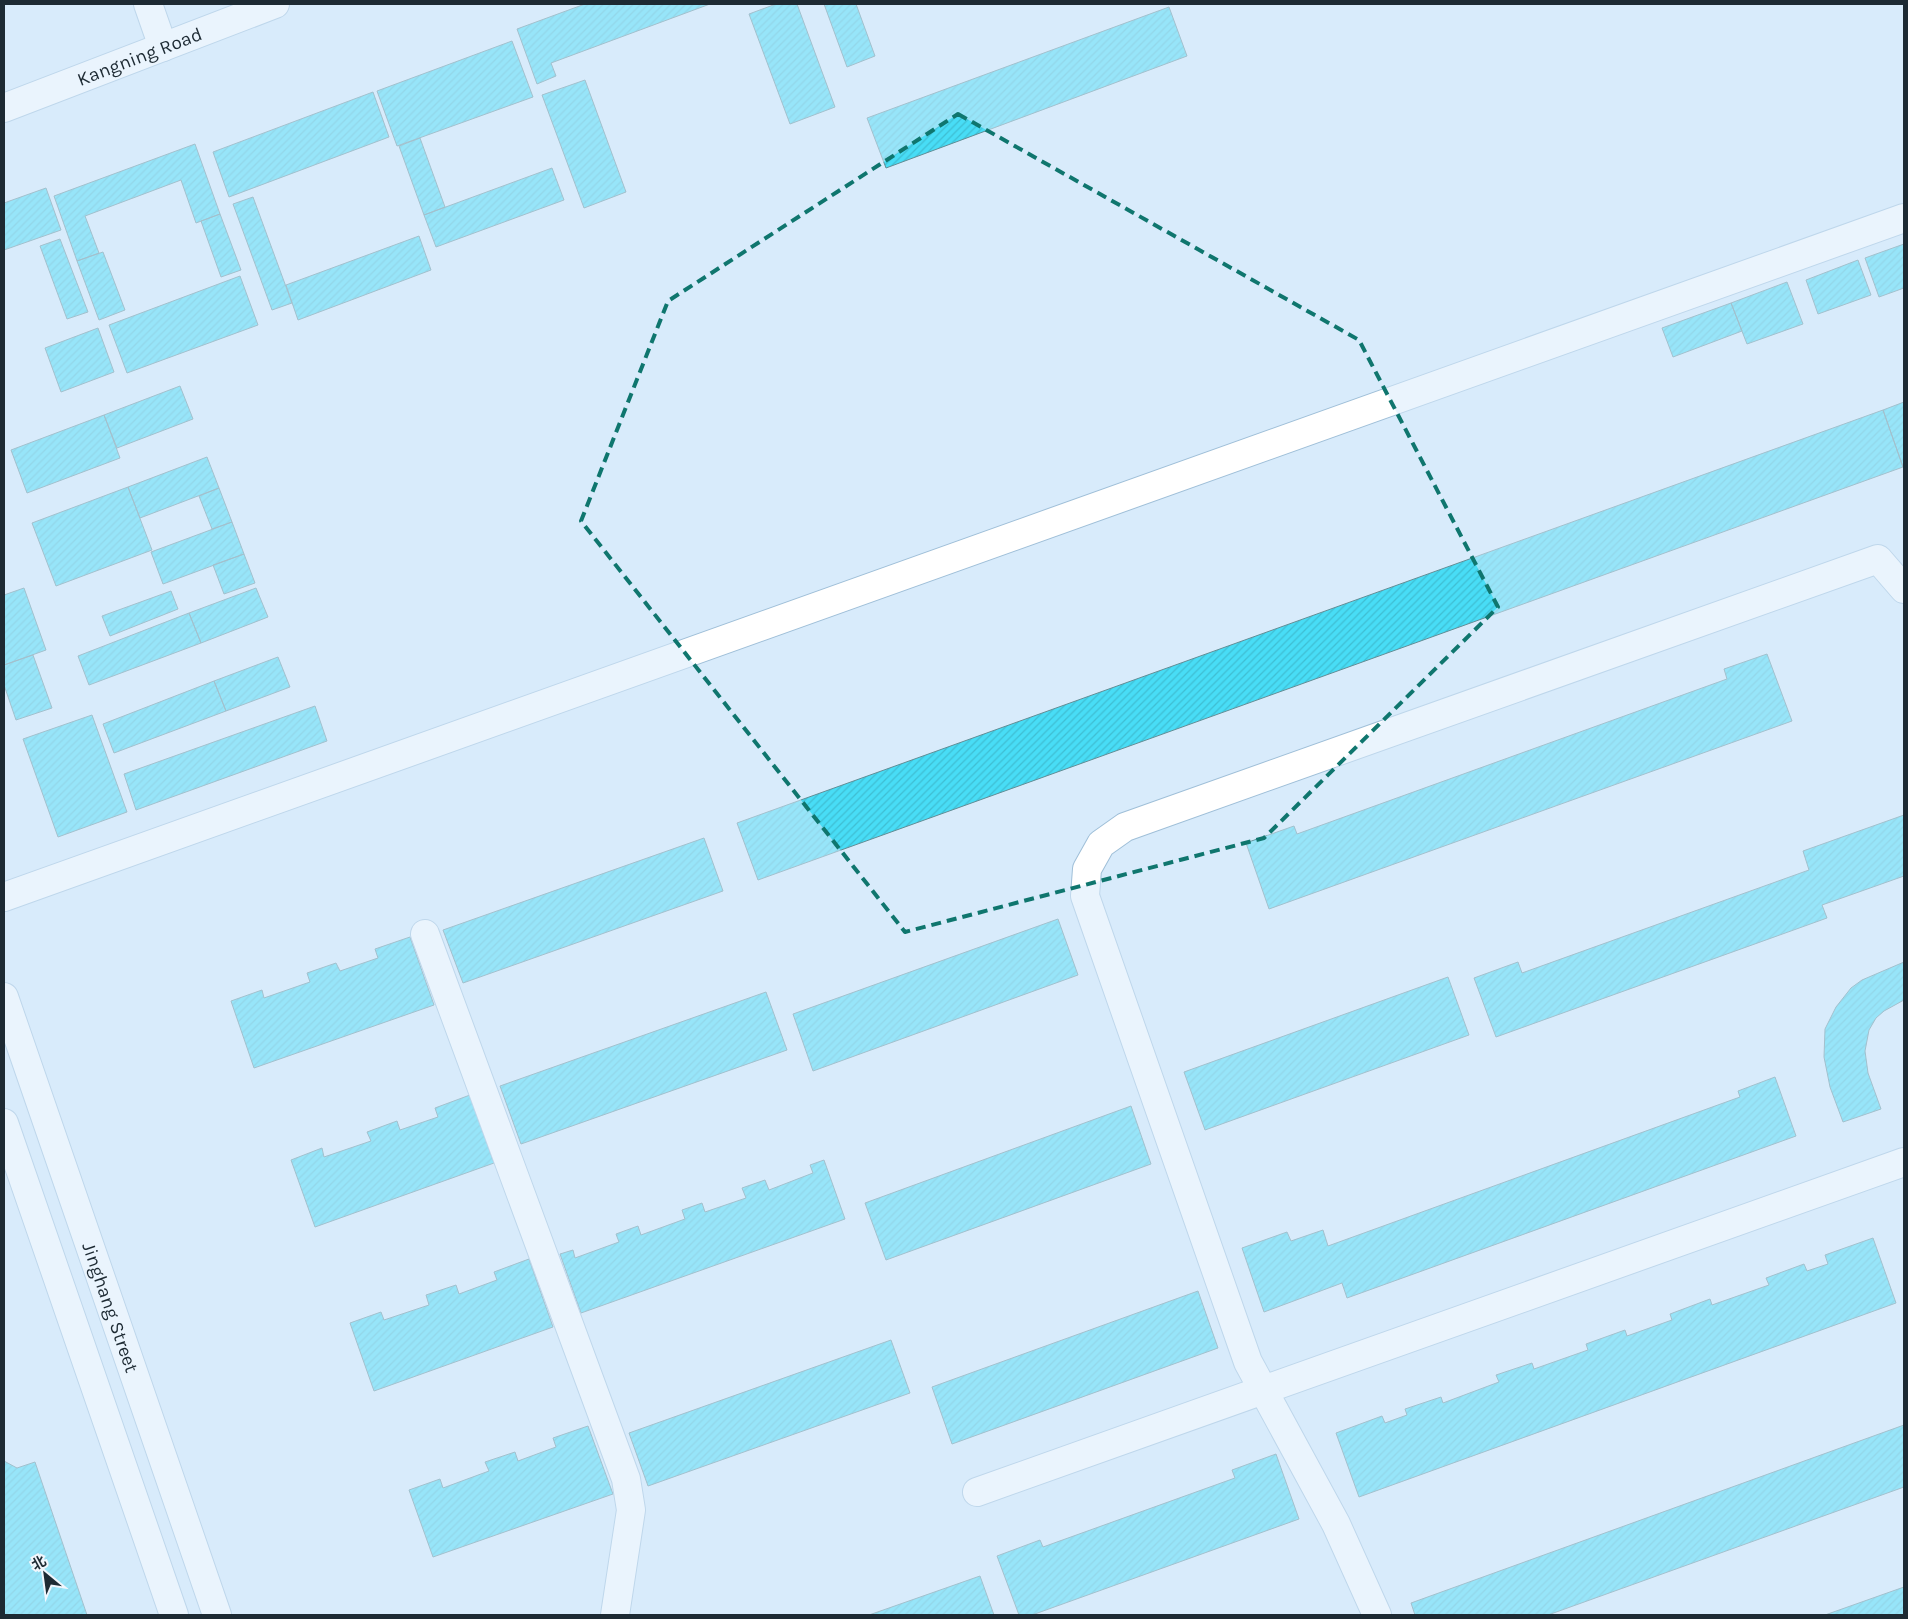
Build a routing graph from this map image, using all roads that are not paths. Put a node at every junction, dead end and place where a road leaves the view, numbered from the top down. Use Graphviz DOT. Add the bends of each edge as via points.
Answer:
graph roads {
  1 [pos="148,4"];
  2 [pos="275,4"];
  3 [pos="162,47"];
  4 [pos="4,108"];
  5 [pos="1904,218"];
  6 [pos="1904,588"];
  7 [pos="4,897"];
  8 [pos="424,934"];
  9 [pos="4,997"];
  10 [pos="4,1123"];
  11 [pos="1904,1162"];
  12 [pos="1264,1390"];
  13 [pos="977,1492"];
  14 [pos="174,1615"];
  15 [pos="217,1615"];
  16 [pos="615,1615"];
  17 [pos="1377,1615"];
  1 -- 3 [label="street"];
  2 -- 3 [label="street, Kangning Road"];
  3 -- 4 [label="street, Kangning Road"];
  5 -- 7 [label="street"];
  6 -- 12 [label="street" via="1878,559 1125,827 1101,844 1087,869 1086,896 1248,1362"];
  8 -- 16 [label="street" via="626,1479 631,1510"];
  9 -- 15 [label="street, Jinghang Street"];
  10 -- 14 [label="street"];
  11 -- 12 [label="street"];
  12 -- 13 [label="street"];
  12 -- 17 [label="street" via="1336,1524"];
}
